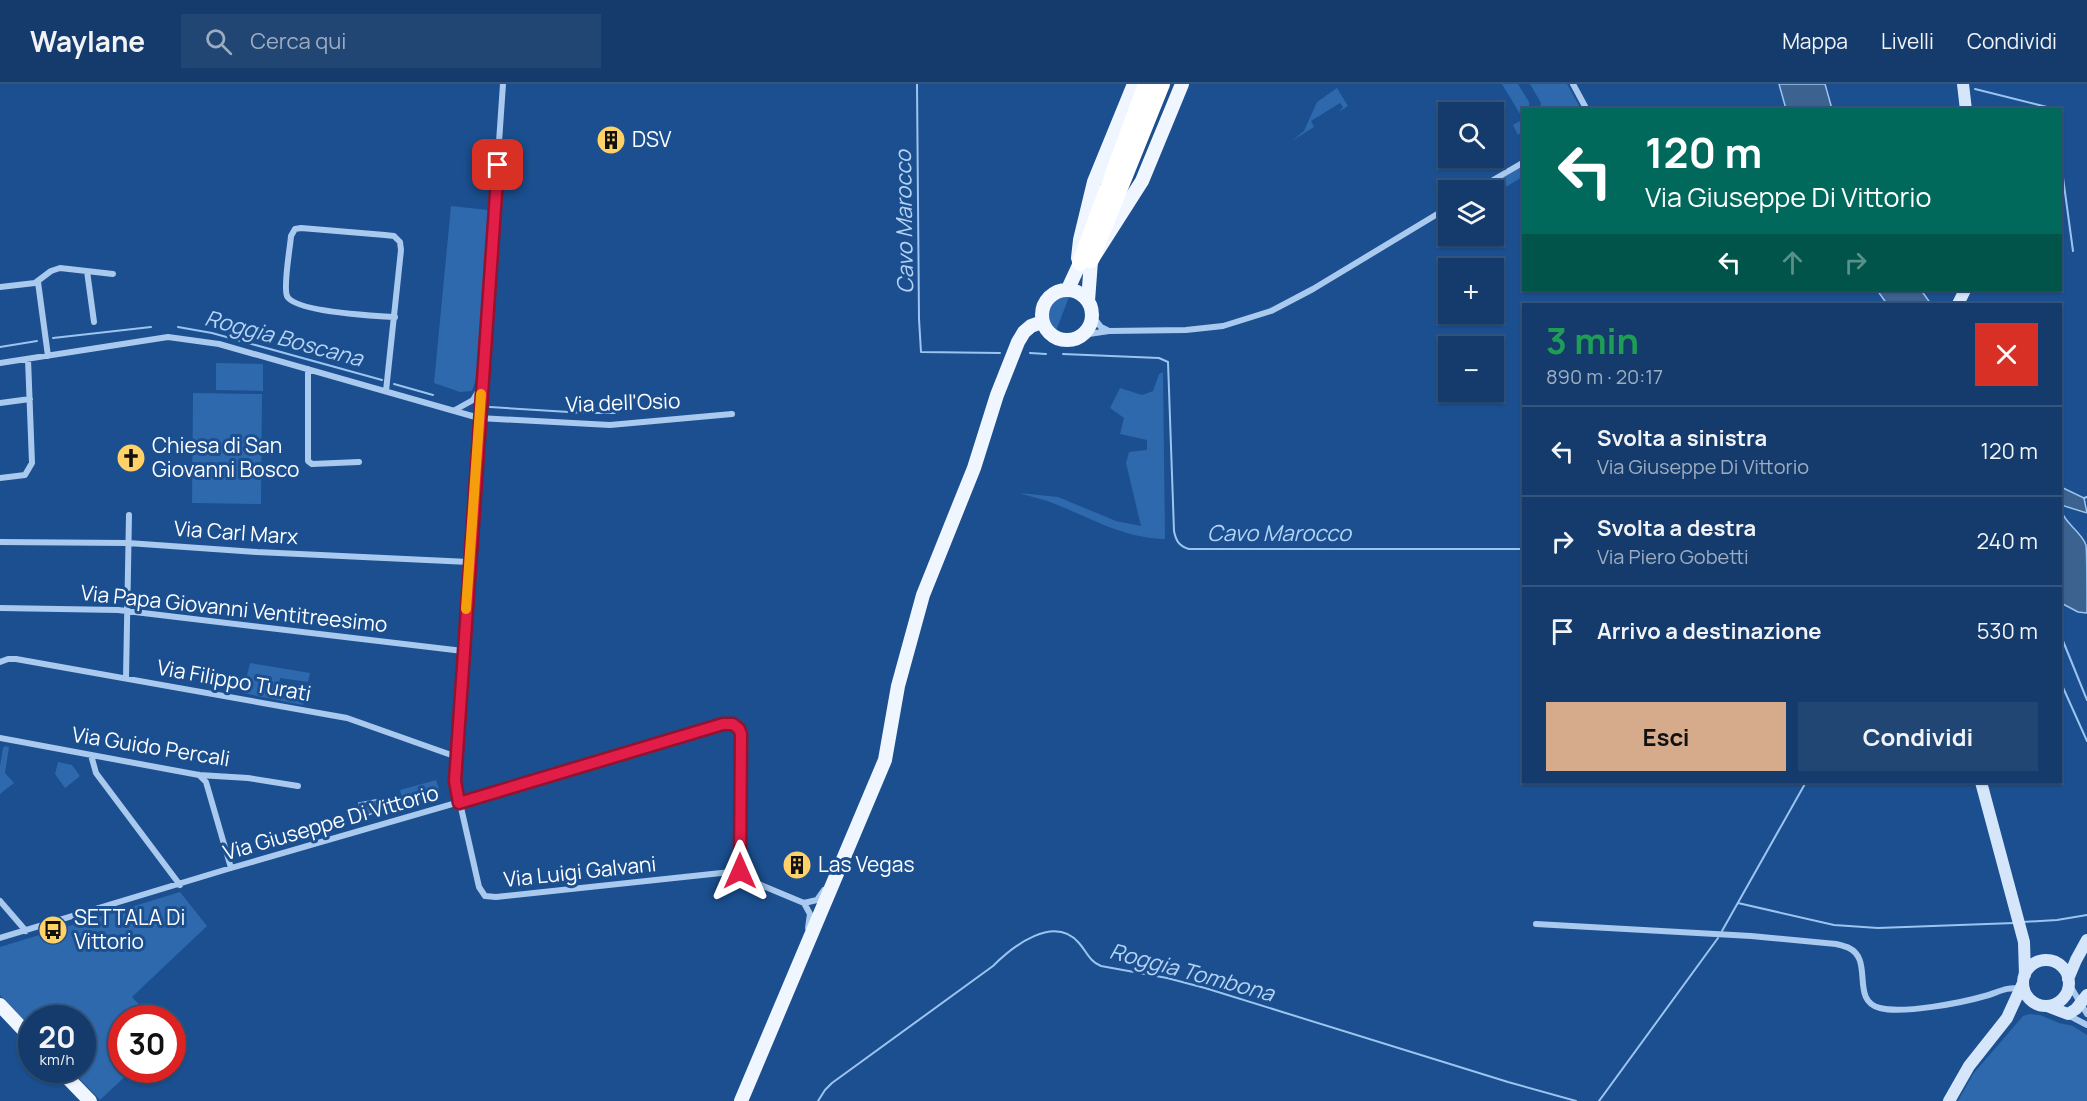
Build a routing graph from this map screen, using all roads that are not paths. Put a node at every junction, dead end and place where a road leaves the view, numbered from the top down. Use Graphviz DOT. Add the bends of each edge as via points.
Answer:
graph roads {
  1 [pos="503,84"];
  2 [pos="1134,84"];
  3 [pos="1146,84"];
  4 [pos="1162,84"];
  5 [pos="1182,84"];
  6 [pos="1573,84"];
  7 [pos="1963,84"];
  8 [pos="1586,108"];
  9 [pos="1966,108"];
  10 [pos="1522,163"];
  11 [pos="1493,180"];
  12 [pos="1438,214"];
  13 [pos="1085,262"];
  14 [pos="87,271"];
  15 [pos="113,274"];
  16 [pos="38,282"];
  17 [pos="0,287"];
  18 [pos="1068,289"];
  19 [pos="1088,301"];
  20 [pos="1092,316"];
  21 [pos="395,317"];
  22 [pos="94,322"];
  23 [pos="1042,322"];
  24 [pos="1108,331"];
  25 [pos="1082,335"];
  26 [pos="48,356"];
  27 [pos="28,359"];
  28 [pos="0,363"];
  29 [pos="308,369"];
  30 [pos="483,379"];
  31 [pos="386,391"];
  32 [pos="30,399"];
  33 [pos="0,403"];
  34 [pos="454,411"];
  35 [pos="732,414"];
  36 [pos="479,418"];
  37 [pos="359,462"];
  38 [pos="0,477"];
  39 [pos="129,515"];
  40 [pos="0,542"];
  41 [pos="128,543"];
  42 [pos="469,562"];
  43 [pos="0,608"];
  44 [pos="126,610"];
  45 [pos="464,651"];
  46 [pos="0,662"];
  47 [pos="126,678"];
  48 [pos="0,738"];
  49 [pos="91,755"];
  50 [pos="457,757"];
  51 [pos="199,775"];
  52 [pos="1981,783"];
  53 [pos="298,786"];
  54 [pos="459,803"];
  55 [pos="841,862"];
  56 [pos="231,868"];
  57 [pos="740,871"];
  58 [pos="180,885"];
  59 [pos="0,901"];
  60 [pos="804,903"];
  61 [pos="2019,922"];
  62 [pos="1536,924"];
  63 [pos="26,931"];
  64 [pos="0,938"];
  65 [pos="2087,940"];
  66 [pos="2049,961"];
  67 [pos="795,973"];
  68 [pos="2023,982"];
  69 [pos="2068,982"];
  70 [pos="2085,1004"];
  71 [pos="0,1005"];
  72 [pos="2042,1005"];
  73 [pos="2065,1014"];
  74 [pos="2007,1018"];
  75 [pos="18,1024"];
  76 [pos="2087,1024"];
  77 [pos="73,1083"];
  78 [pos="90,1101"];
  79 [pos="741,1101"];
  80 [pos="1949,1101"];
  1 -- 30 [label="street, Via Luigi Galvani"];
  2 -- 13 [label="main road" via="1094,182 1080,240 1078,258"];
  3 -- 13 [label="highway"];
  4 -- 13 [label="highway"];
  5 -- 13 [label="main road" via="1142,181"];
  6 -- 8 [label="street"];
  7 -- 9 [label="street"];
  10 -- 11 [label="street"];
  12 -- 24 [label="street" via="1271,311 1223,326"];
  13 -- 18 [label="main road"];
  13 -- 19 [label="main road"];
  14 -- 15 [label="street"];
  14 -- 16 [label="street" via="58,269"];
  14 -- 22 [label="street"];
  16 -- 17 [label="street"];
  16 -- 26 [label="street"];
  18 -- 19 [label="main road"];
  18 -- 23 [label="main road" via="1048,298 1041,311"];
  19 -- 20 [label="main road"];
  20 -- 24 [label="street"];
  20 -- 25 [label="main road"];
  21 -- 21 [label="street" via="327,311 292,302 286,288 291,236 295,230 394,236 402,250"];
  21 -- 31 [label="street"];
  23 -- 25 [label="main road" via="1056,338 1067,340"];
  23 -- 55 [label="main road" via="1024,332 996,395 974,468 923,595 898,686 885,760"];
  24 -- 25 [label="street"];
  26 -- 27 [label="street, Via dell'Osio"];
  26 -- 29 [label="street, Via dell'Osio" via="168,337 219,344"];
  27 -- 28 [label="street, Via dell'Osio"];
  27 -- 32 [label="street"];
  29 -- 31 [label="street, Via dell'Osio"];
  29 -- 37 [label="street" via="308,461"];
  30 -- 34 [label="street" via="473,400"];
  30 -- 36 [label="street, Via Luigi Galvani"];
  31 -- 34 [label="street, Via dell'Osio"];
  32 -- 33 [label="street"];
  32 -- 38 [label="street" via="31,467 22,476"];
  34 -- 36 [label="street, Via dell'Osio"];
  35 -- 36 [label="street, Via dell'Osio" via="610,424"];
  36 -- 42 [label="street, Via Luigi Galvani"];
  39 -- 41 [label="street"];
  40 -- 41 [label="street, Via Carl Marx"];
  41 -- 42 [label="street, Via Carl Marx"];
  41 -- 44 [label="street"];
  42 -- 45 [label="street, Via Luigi Galvani"];
  43 -- 44 [label="street, Via Papa Giovanni Ventitreesimo"];
  44 -- 45 [label="street, Via Papa Giovanni Ventitreesimo"];
  44 -- 47 [label="street"];
  45 -- 50 [label="street, Via Luigi Galvani"];
  46 -- 47 [label="street, Via Filippo Turati" via="16,659"];
  47 -- 50 [label="street, Via Filippo Turati" via="347,718"];
  48 -- 49 [label="street, Via Guido Percali"];
  49 -- 51 [label="street, Via Guido Percali"];
  49 -- 58 [label="street" via="96,773"];
  50 -- 54 [label="street, Via Luigi Galvani" via="455,781"];
  51 -- 53 [label="street, Via Guido Percali"];
  51 -- 56 [label="street" via="206,782"];
  52 -- 61 [label="street"];
  54 -- 56 [label="street, Via Giuseppe Di Vittorio"];
  54 -- 57 [label="street, Via Luigi Galvani" via="479,887 481,893 490,897"];
  54 -- 57 [label="street, Via Giuseppe Di Vittorio" via="733,724 741,734"];
  55 -- 60 [label="street" via="817,900"];
  55 -- 67 [label="main road"];
  56 -- 58 [label="street, Via Giuseppe Di Vittorio"];
  57 -- 60 [label="street" via="749,880"];
  58 -- 63 [label="street, Via Giuseppe Di Vittorio"];
  59 -- 63 [label="street"];
  60 -- 67 [label="street" via="810,920 796,957"];
  61 -- 66 [label="street" via="2033,949"];
  61 -- 68 [label="street" via="2024,942"];
  62 -- 68 [label="street" via="1836,944 1856,953 1866,998 1882,1009 1931,1006 1986,996"];
  63 -- 64 [label="street, Via Giuseppe Di Vittorio"];
  65 -- 66 [label="street" via="2066,956"];
  65 -- 69 [label="street"];
  66 -- 68 [label="street" via="2032,965"];
  66 -- 69 [label="street" via="2064,970"];
  67 -- 79 [label="main road"];
  68 -- 72 [label="street" via="2027,996"];
  68 -- 74 [label="street"];
  69 -- 70 [label="street"];
  69 -- 72 [label="street" via="2062,999 2054,1005"];
  70 -- 73 [label="street"];
  71 -- 75 [label="main road"];
  72 -- 73 [label="street"];
  72 -- 74 [label="street"];
  73 -- 76 [label="street"];
  74 -- 80 [label="street" via="1969,1066"];
  77 -- 78 [label="main road"];
}
